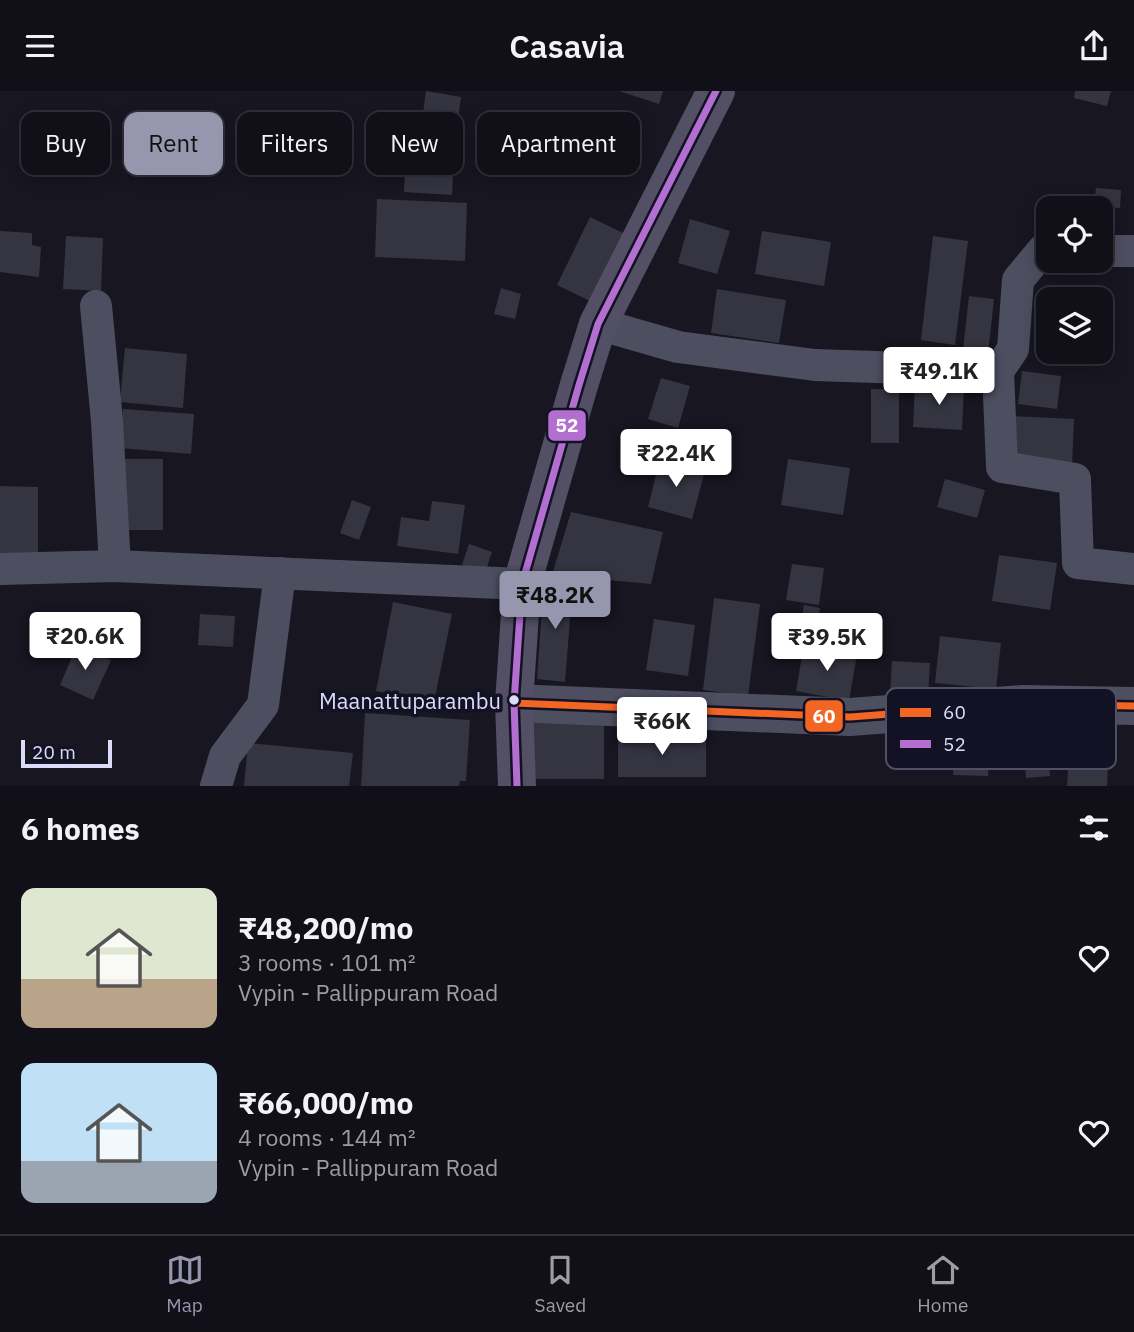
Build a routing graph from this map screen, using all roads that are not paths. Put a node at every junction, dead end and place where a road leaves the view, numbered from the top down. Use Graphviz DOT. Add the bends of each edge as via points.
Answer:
graph roads {
  1 [pos="716,91"];
  2 [pos="1113,251"];
  3 [pos="1134,251"];
  4 [pos="1036,258"];
  5 [pos="96,306"];
  6 [pos="598,324"];
  7 [pos="998,371"];
  8 [pos="115,566"];
  9 [pos="0,569"];
  10 [pos="1134,569"];
  11 [pos="279,573"];
  12 [pos="522,584"];
  13 [pos="513,703"];
  14 [pos="1116,706"];
  15 [pos="1134,706"];
  16 [pos="886,714"];
  17 [pos="216,786"];
  18 [pos="517,786"];
  1 -- 6 [label="main road"];
  2 -- 3 [label="street"];
  4 -- 7 [label="street" via="1018,280 1013,349"];
  5 -- 8 [label="street"];
  6 -- 7 [label="street" via="678,347 815,365"];
  6 -- 12 [label="main road"];
  7 -- 10 [label="street" via="1002,467 1074,479 1078,563"];
  8 -- 9 [label="street"];
  8 -- 11 [label="street"];
  11 -- 12 [label="street"];
  11 -- 17 [label="street" via="262,705 225,756"];
  12 -- 13 [label="main road"];
  13 -- 16 [label="street" via="849,717"];
  13 -- 18 [label="main road"];
  14 -- 15 [label="street"];
}
